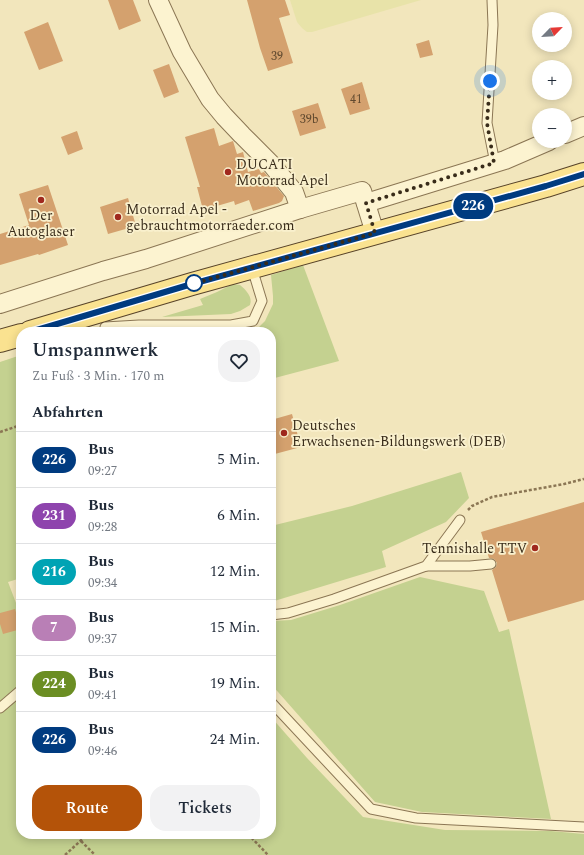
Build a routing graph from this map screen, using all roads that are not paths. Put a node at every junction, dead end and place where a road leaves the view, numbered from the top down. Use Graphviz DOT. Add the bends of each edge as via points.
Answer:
graph roads {
  1 [pos="158,0"];
  2 [pos="492,0"];
  3 [pos="584,126"];
  4 [pos="572,131"];
  5 [pos="533,148"];
  6 [pos="494,163"];
  7 [pos="584,174"];
  8 [pos="366,203"];
  9 [pos="300,209"];
  10 [pos="375,233"];
  11 [pos="252,268"];
  12 [pos="0,304"];
  13 [pos="104,323"];
  14 [pos="71,327"];
  15 [pos="16,336"];
  16 [pos="0,341"];
  17 [pos="460,520"];
  18 [pos="491,564"];
  19 [pos="426,566"];
  20 [pos="276,614"];
  21 [pos="16,694"];
  22 [pos="276,707"];
  23 [pos="0,708"];
  24 [pos="584,827"];
  1 -- 9 [label="street" via="182,52 210,99 272,165 294,192"];
  2 -- 6 [label="lane" via="493,25 487,123"];
  3 -- 4 [label="street"];
  5 -- 6 [label="street"];
  6 -- 8 [label="street"];
  7 -- 10 [label="main road"];
  8 -- 9 [label="street" via="362,191"];
  8 -- 10 [label="street"];
  9 -- 12 [label="street"];
  10 -- 11 [label="main road"];
  11 -- 13 [label="main road" via="192,284"];
  11 -- 13 [label="lane" via="262,301 252,321 231,324"];
  13 -- 14 [label="main road"];
  15 -- 16 [label="main road"];
  17 -- 19 [label="lane"];
  18 -- 19 [label="lane"];
  19 -- 20 [label="lane" via="334,599"];
  21 -- 23 [label="lane"];
  22 -- 24 [label="lane" via="371,809 416,818"];
}
